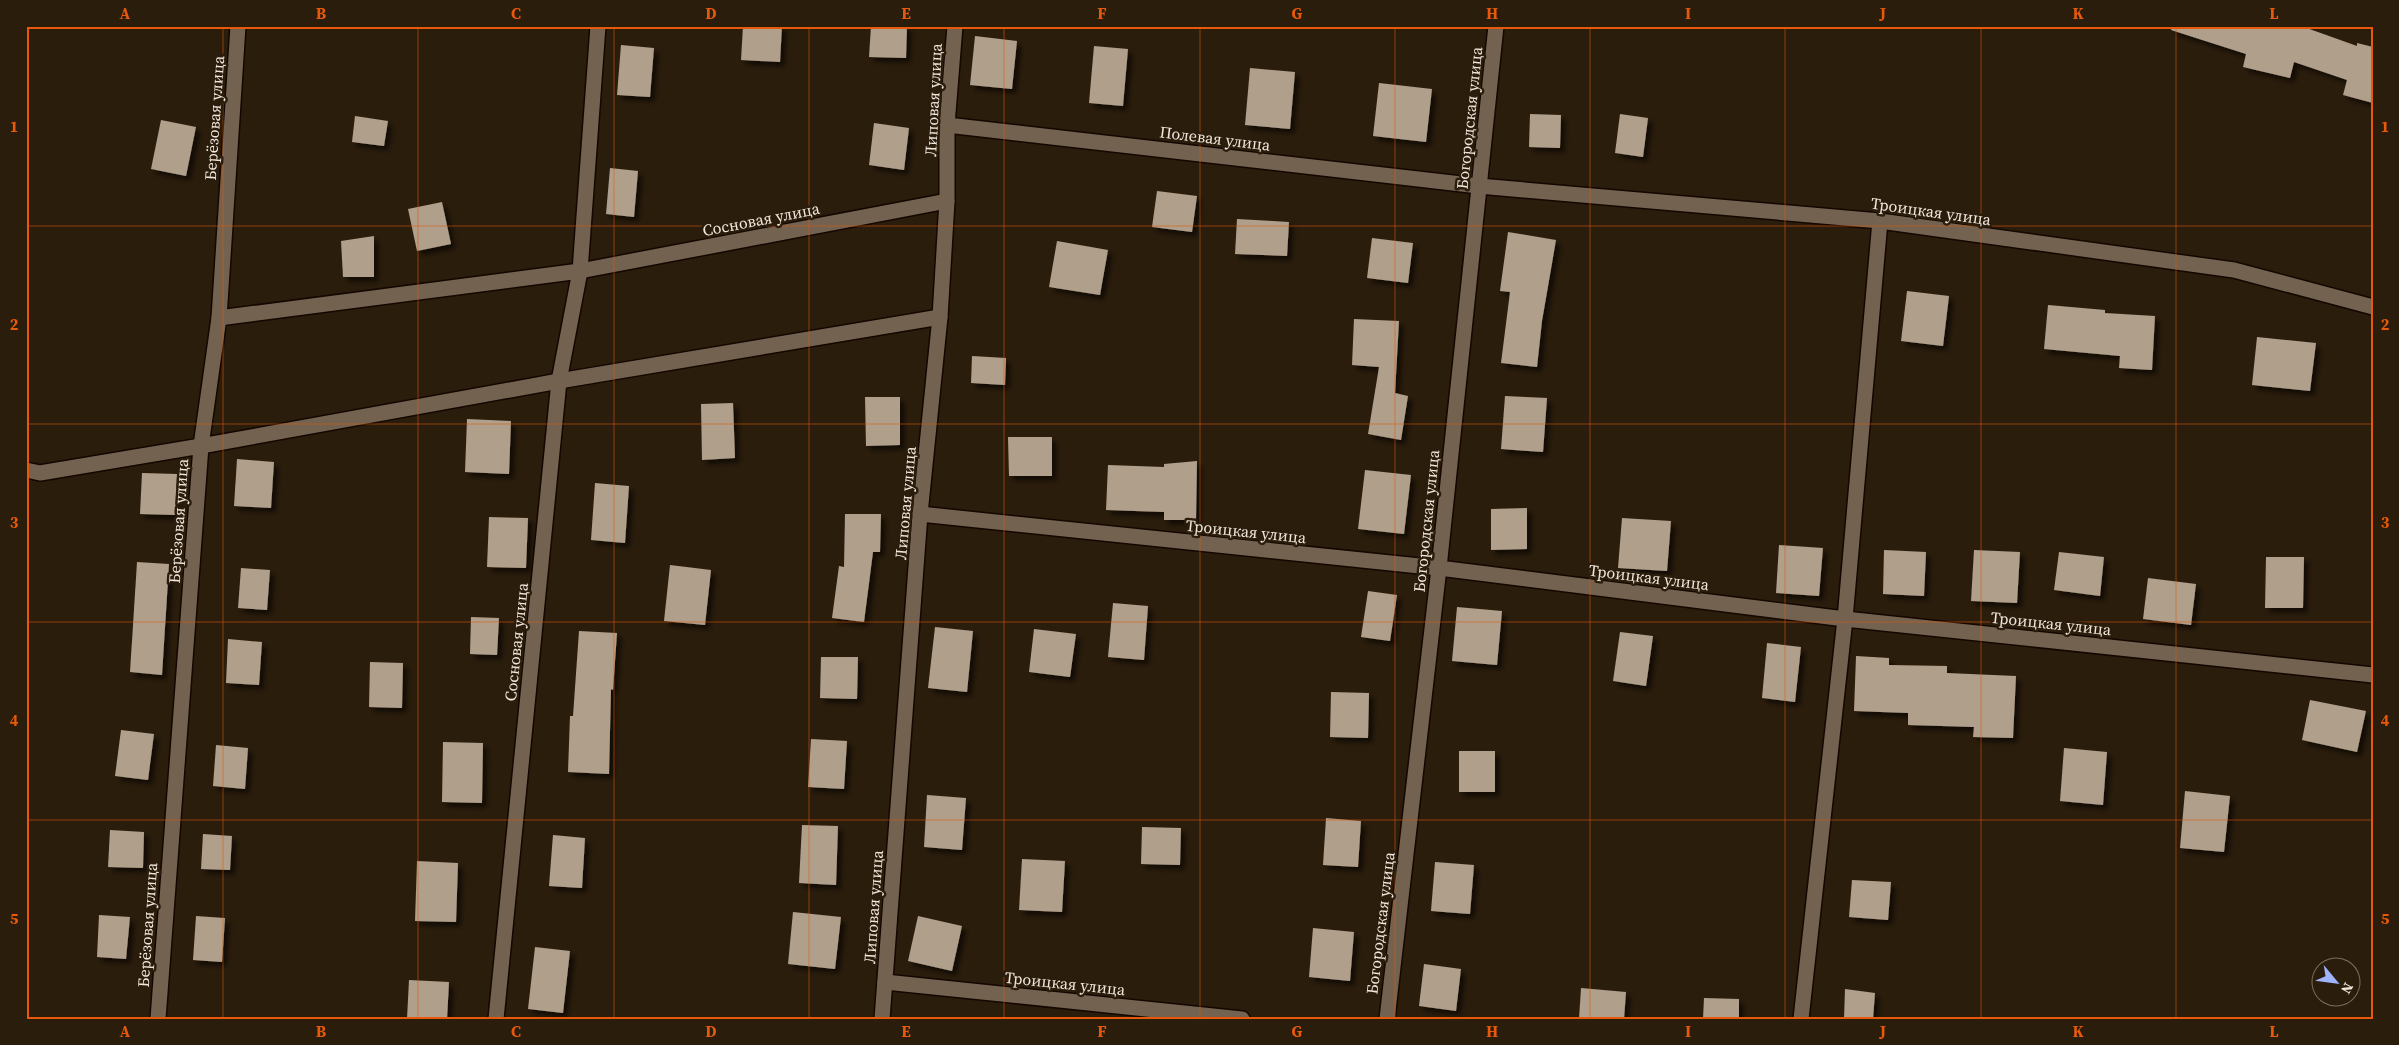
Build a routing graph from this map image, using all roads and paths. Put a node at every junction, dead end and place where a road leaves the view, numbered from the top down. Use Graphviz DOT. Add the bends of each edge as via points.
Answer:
graph roads {
  1 [pos="238,26"];
  2 [pos="598,26"];
  3 [pos="955,26"];
  4 [pos="1496,26"];
  5 [pos="947,125"];
  6 [pos="1479,186"];
  7 [pos="947,201"];
  8 [pos="1880,221"];
  9 [pos="580,271"];
  10 [pos="2373,307"];
  11 [pos="940,317"];
  12 [pos="219,318"];
  13 [pos="559,381"];
  14 [pos="201,446"];
  15 [pos="26,470"];
  16 [pos="920,514"];
  17 [pos="1439,568"];
  18 [pos="1845,619"];
  19 [pos="2373,674"];
  20 [pos="885,982"];
  21 [pos="158,1019"];
  22 [pos="496,1019"];
  23 [pos="882,1019"];
  24 [pos="1242,1019"];
  25 [pos="1387,1019"];
  26 [pos="1801,1019"];
  1 -- 12 [label="street, Берёзовая улица"];
  2 -- 9 [label="street, Сосновая улица"];
  3 -- 5 [label="street, Липовая улица"];
  4 -- 6 [label="street, Богородская улица"];
  5 -- 6 [label="street, Полевая улица"];
  5 -- 7 [label="street, Липовая улица"];
  6 -- 8 [label="street, Троицкая улица"];
  6 -- 17 [label="street, Богородская улица"];
  7 -- 9 [label="street, Сосновая улица"];
  7 -- 11 [label="street, Липовая улица"];
  8 -- 10 [label="street, Троицкая улица" via="2234,270"];
  8 -- 18 [label="street"];
  9 -- 12 [label="street"];
  9 -- 13 [label="street, Сосновая улица"];
  11 -- 13 [label="street"];
  11 -- 16 [label="street, Липовая улица"];
  12 -- 14 [label="street, Берёзовая улица"];
  13 -- 14 [label="street"];
  13 -- 22 [label="street, Сосновая улица"];
  14 -- 15 [label="street" via="40,472"];
  14 -- 21 [label="street, Берёзовая улица"];
  16 -- 17 [label="street, Троицкая улица"];
  16 -- 20 [label="street, Липовая улица"];
  17 -- 18 [label="street, Троицкая улица"];
  17 -- 25 [label="street, Богородская улица"];
  18 -- 19 [label="street, Троицкая улица"];
  18 -- 26 [label="street"];
  20 -- 23 [label="street, Липовая улица"];
  20 -- 24 [label="street, Троицкая улица"];
}
